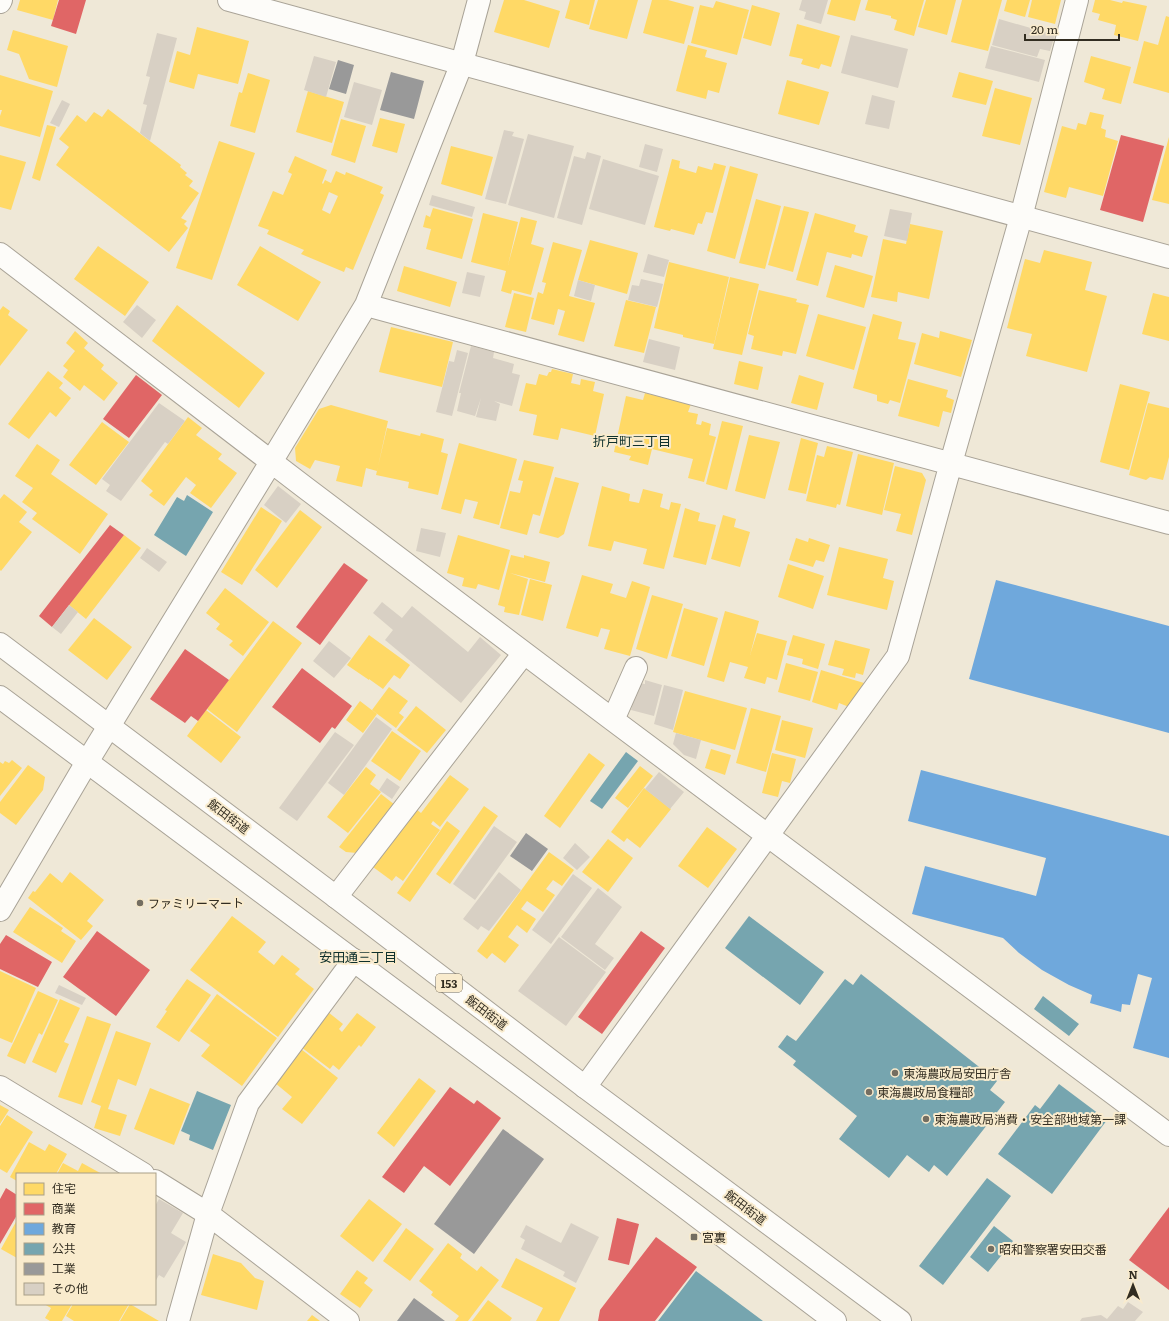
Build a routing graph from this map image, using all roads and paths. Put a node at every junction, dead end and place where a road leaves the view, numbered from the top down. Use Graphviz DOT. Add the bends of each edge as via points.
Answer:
graph roads {
  1 [pos="229,0"];
  2 [pos="479,0"];
  3 [pos="1077,0"];
  4 [pos="462,64"];
  5 [pos="1021,216"];
  6 [pos="0,254"];
  7 [pos="1169,257"];
  8 [pos="366,305"];
  9 [pos="271,462"];
  10 [pos="951,463"];
  11 [pos="1169,523"];
  12 [pos="0,644"];
  13 [pos="524,653"];
  14 [pos="636,668"];
  15 [pos="0,697"];
  16 [pos="613,720"];
  17 [pos="109,726"];
  18 [pos="87,762"];
  19 [pos="768,837"];
  20 [pos="336,897"];
  21 [pos="0,910"];
  22 [pos="354,960"];
  23 [pos="0,1086"];
  24 [pos="585,1087"];
  25 [pos="1169,1135"];
  26 [pos="141,1173"];
  27 [pos="156,1182"];
  28 [pos="208,1214"];
  29 [pos="178,1321"];
  30 [pos="348,1321"];
  31 [pos="835,1321"];
  32 [pos="900,1321"];
  1 -- 4 [label="main road"];
  2 -- 4 [label="main road"];
  3 -- 5 [label="main road"];
  4 -- 5 [label="main road"];
  4 -- 8 [label="main road"];
  5 -- 7 [label="main road"];
  5 -- 10 [label="main road"];
  6 -- 9 [label="main road"];
  8 -- 9 [label="main road"];
  8 -- 10 [label="main road"];
  9 -- 13 [label="main road"];
  9 -- 17 [label="main road"];
  10 -- 11 [label="main road"];
  10 -- 19 [label="main road" via="898,656"];
  12 -- 17 [label="main road, 飯田街道 / 153"];
  13 -- 16 [label="main road"];
  13 -- 20 [label="main road"];
  14 -- 16 [label="main road"];
  15 -- 18 [label="main road"];
  16 -- 19 [label="main road"];
  17 -- 18 [label="main road"];
  17 -- 20 [label="main road, 飯田街道 / 153"];
  18 -- 21 [label="main road"];
  18 -- 22 [label="main road"];
  19 -- 24 [label="main road"];
  19 -- 25 [label="main road"];
  20 -- 24 [label="main road, 飯田街道 / 153"];
  22 -- 28 [label="main road" via="248,1103"];
  22 -- 31 [label="main road"];
  23 -- 26 [label="main road"];
  24 -- 32 [label="main road, 飯田街道 / 153"];
  27 -- 28 [label="main road"];
  28 -- 29 [label="main road"];
  28 -- 30 [label="main road"];
}
